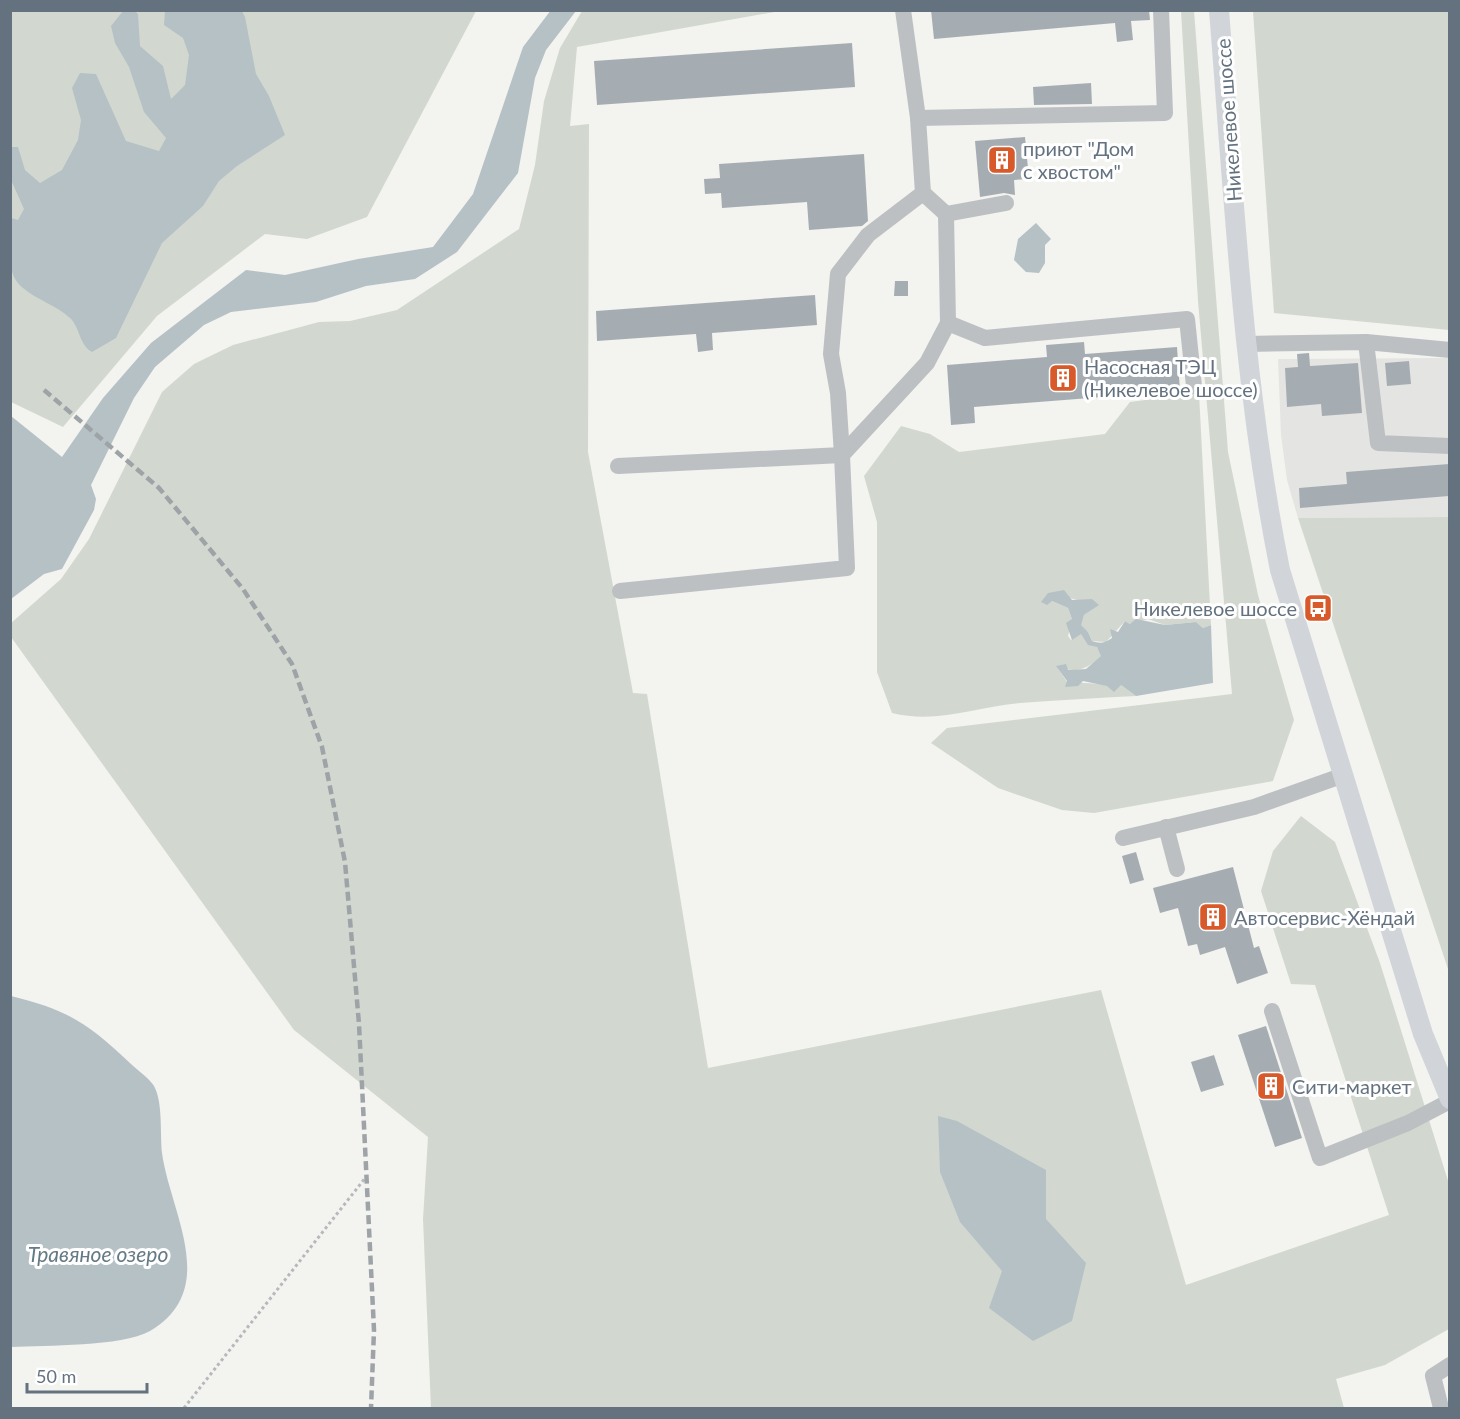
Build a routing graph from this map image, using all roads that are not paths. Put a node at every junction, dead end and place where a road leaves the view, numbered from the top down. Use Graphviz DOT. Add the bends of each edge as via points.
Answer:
graph roads {
  1 [pos="903,10"];
  2 [pos="1161,10"];
  3 [pos="1220,10"];
  4 [pos="918,118"];
  5 [pos="923,193"];
  6 [pos="1006,203"];
  7 [pos="946,214"];
  8 [pos="948,323"];
  9 [pos="1366,342"];
  10 [pos="1245,344"];
  11 [pos="1449,350"];
  12 [pos="1194,386"];
  13 [pos="1449,446"];
  14 [pos="842,455"];
  15 [pos="618,466"];
  16 [pos="620,591"];
  17 [pos="1344,775"];
  18 [pos="1166,827"];
  19 [pos="1123,838"];
  20 [pos="1177,868"];
  21 [pos="1272,1011"];
  22 [pos="1449,1100"];
  23 [pos="1449,1365"];
  24 [pos="1441,1408"];
  1 -- 4 [label="lane"];
  2 -- 4 [label="lane" via="1165,113"];
  3 -- 10 [label="main road, Никелевое шоссе"];
  4 -- 5 [label="lane"];
  5 -- 7 [label="lane"];
  5 -- 14 [label="lane" via="868,235 838,274 831,354"];
  6 -- 7 [label="lane"];
  7 -- 8 [label="lane"];
  8 -- 12 [label="lane" via="985,338 1187,319"];
  8 -- 14 [label="lane" via="927,363"];
  9 -- 10 [label="lane"];
  9 -- 11 [label="lane"];
  9 -- 13 [label="lane" via="1378,443"];
  10 -- 17 [label="main road, Никелевое шоссе" via="1263,485 1280,570"];
  14 -- 15 [label="lane"];
  14 -- 16 [label="lane" via="847,568"];
  17 -- 18 [label="lane" via="1254,807"];
  17 -- 22 [label="main road, Никелевое шоссе" via="1423,1034"];
  18 -- 19 [label="lane"];
  18 -- 20 [label="lane"];
  21 -- 22 [label="lane" via="1320,1158 1408,1123"];
  23 -- 24 [label="lane" via="1433,1376"];
}
